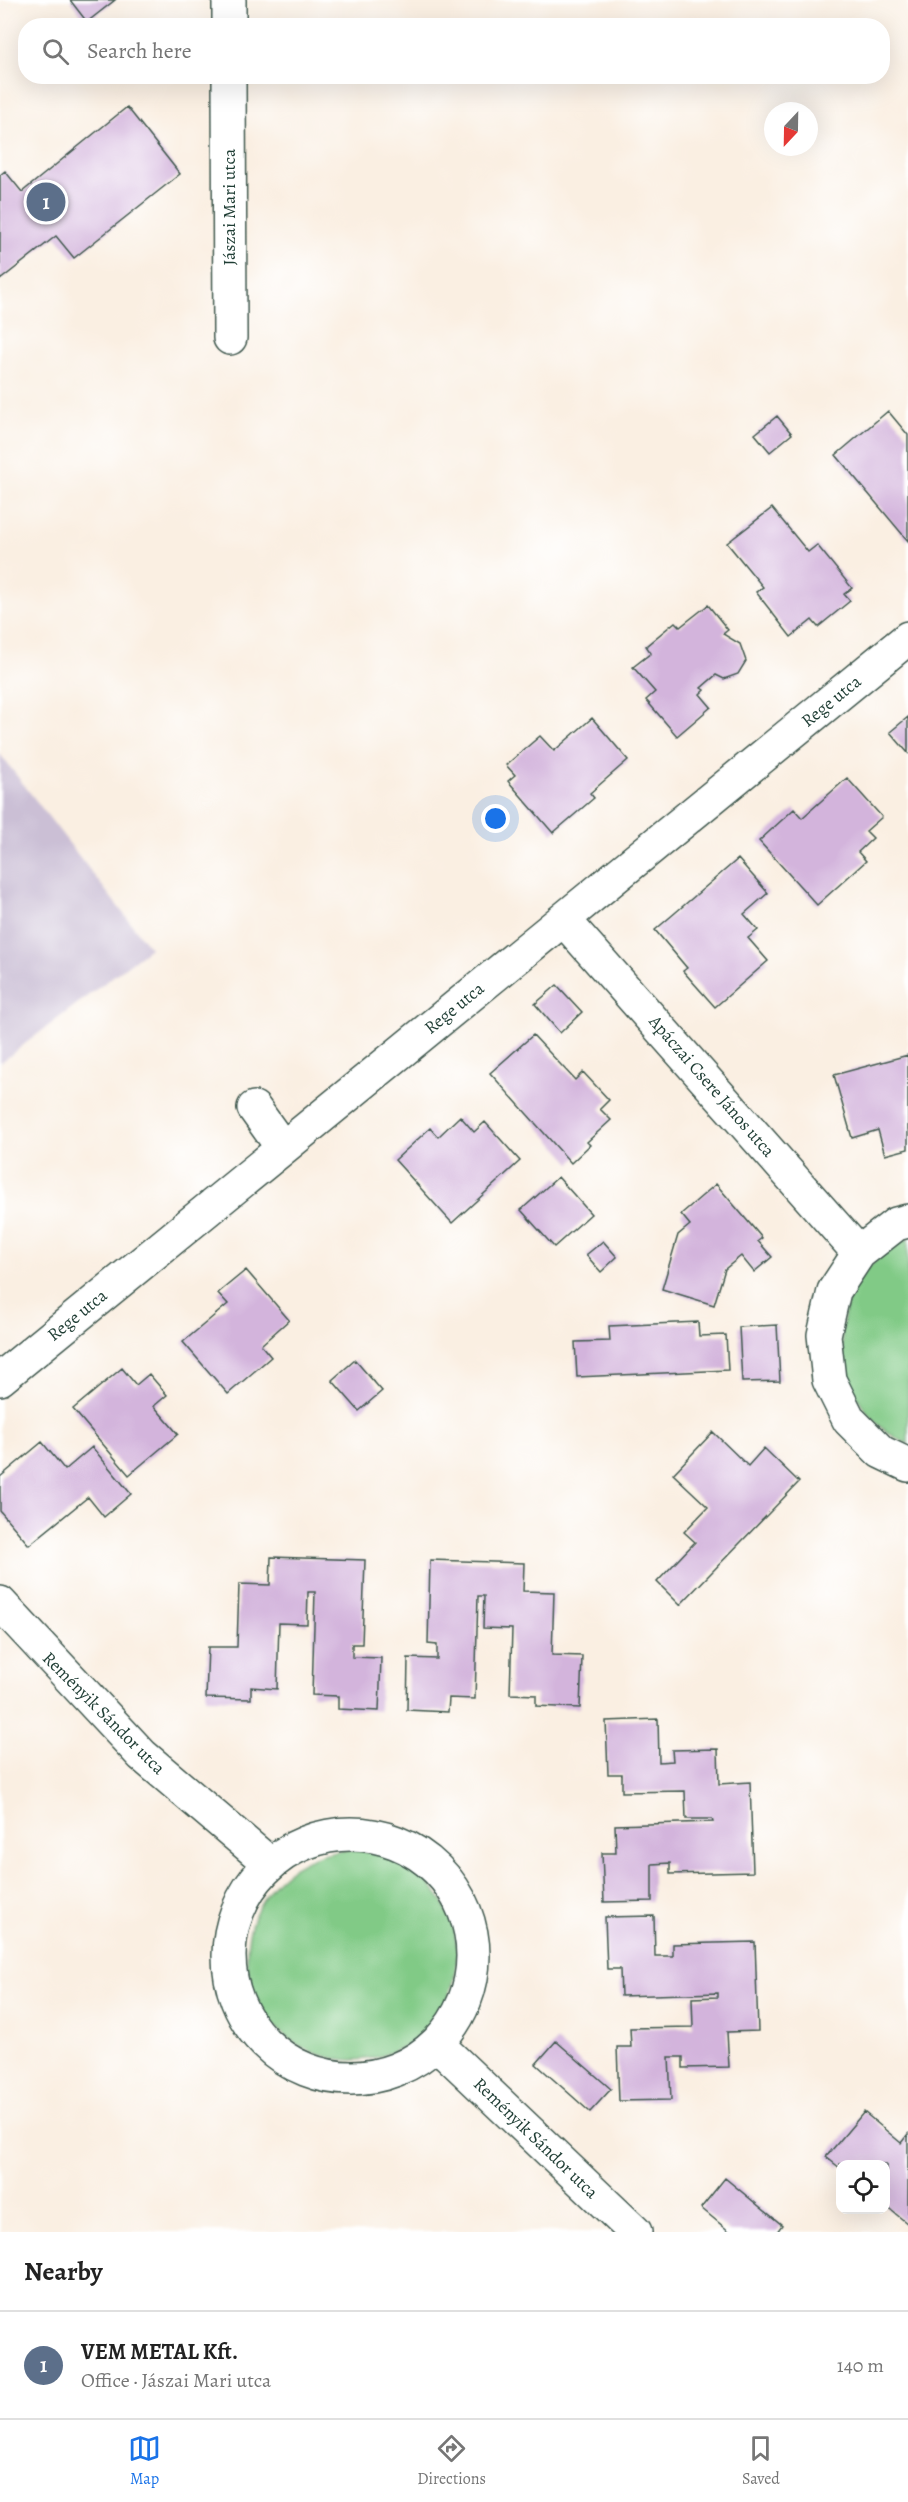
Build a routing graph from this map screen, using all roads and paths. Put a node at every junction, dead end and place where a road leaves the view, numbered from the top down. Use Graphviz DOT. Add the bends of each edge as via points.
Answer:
graph roads {
  1 [pos="229,0"];
  2 [pos="229,18"];
  3 [pos="229,84"];
  4 [pos="230,338"];
  5 [pos="908,638"];
  6 [pos="564,920"];
  7 [pos="254,1108"];
  8 [pos="282,1147"];
  9 [pos="908,1221"];
  10 [pos="859,1253"];
  11 [pos="0,1379"];
  12 [pos="908,1465"];
  13 [pos="0,1603"];
  14 [pos="269,1863"];
  15 [pos="437,2044"];
  16 [pos="634,2232"];
  1 -- 2 [label="street"];
  3 -- 4 [label="street, Jászai Mari utca"];
  5 -- 6 [label="street, Rege utca"];
  6 -- 8 [label="street, Rege utca"];
  6 -- 10 [label="street, Apáczai Csere János utca"];
  7 -- 8 [label="street"];
  8 -- 11 [label="street, Rege utca"];
  9 -- 10 [label="street" via="896,1224"];
  10 -- 12 [label="street" via="834,1292 824,1335 829,1380 849,1420 881,1452"];
  13 -- 14 [label="street, Reményik Sándor utca" via="142,1755"];
  14 -- 15 [label="street" via="305,1841 346,1833 388,1839 426,1858 454,1889 471,1928 473,1970 462,2010"];
  14 -- 15 [label="street" via="242,1898 229,1939 231,1982 247,2022 277,2054 325,2075 359,2078 401,2068"];
  15 -- 16 [label="street, Reményik Sándor utca"];
}
